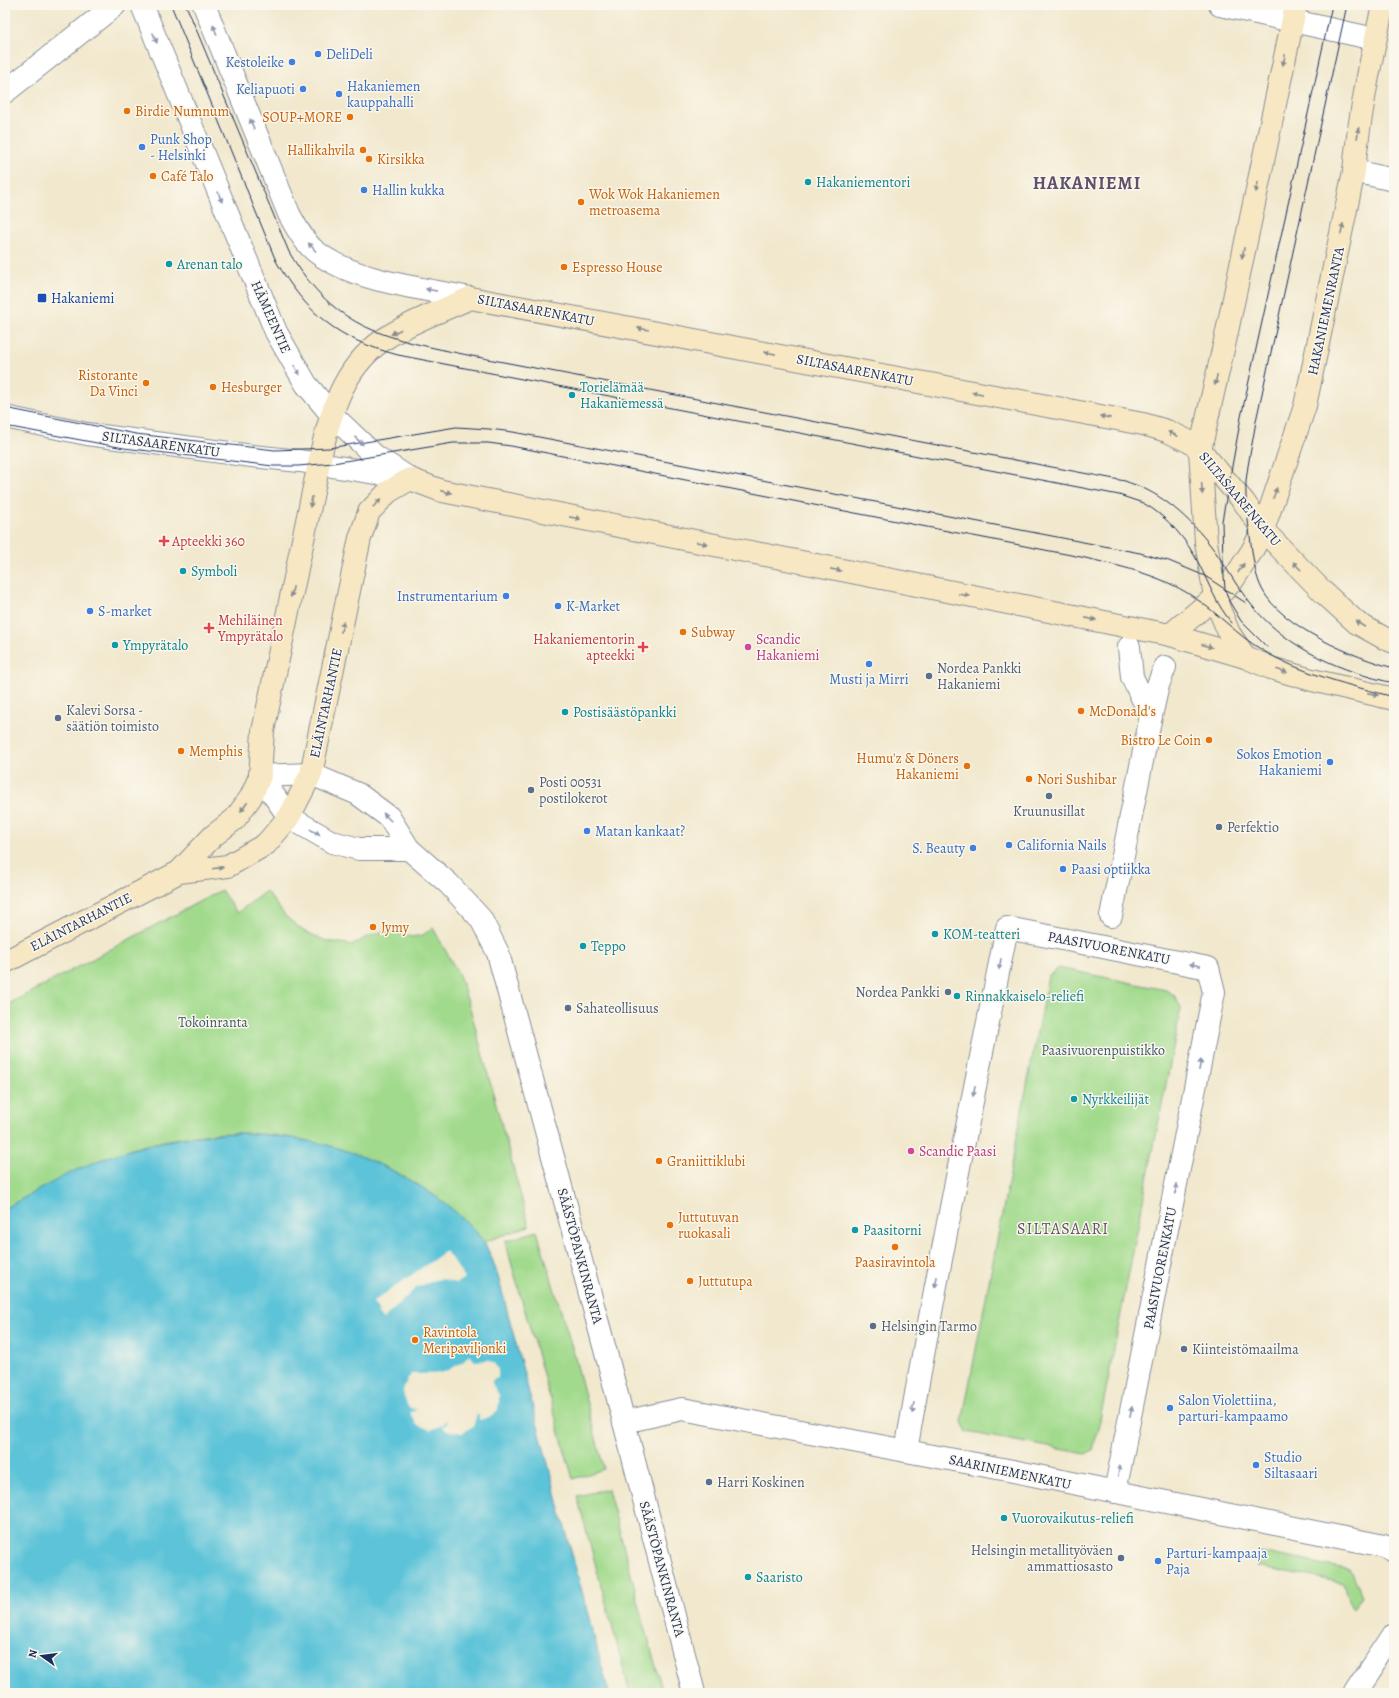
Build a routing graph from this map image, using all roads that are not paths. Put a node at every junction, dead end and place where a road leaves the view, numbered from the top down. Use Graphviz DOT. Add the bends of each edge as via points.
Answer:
graph roads {
  1 [pos="115,5"];
  2 [pos="142,5"];
  3 [pos="204,5"];
  4 [pos="1220,5"];
  5 [pos="1383,5"];
  6 [pos="1295,13"];
  7 [pos="1375,39"];
  8 [pos="5,92"];
  9 [pos="1354,171"];
  10 [pos="1394,180"];
  11 [pos="470,298"];
  12 [pos="331,414"];
  13 [pos="5,417"];
  14 [pos="1200,450"];
  15 [pos="319,464"];
  16 [pos="410,479"];
  17 [pos="1263,530"];
  18 [pos="1215,597"];
  19 [pos="1170,635"];
  20 [pos="1394,642"];
  21 [pos="1129,647"];
  22 [pos="1245,657"];
  23 [pos="1165,667"];
  24 [pos="1394,699"];
  25 [pos="1151,716"];
  26 [pos="311,774"];
  27 [pos="260,776"];
  28 [pos="289,817"];
  29 [pos="409,849"];
  30 [pos="179,872"];
  31 [pos="1111,916"];
  32 [pos="5,962"];
  33 [pos="624,1422"];
  34 [pos="906,1451"];
  35 [pos="1115,1492"];
  36 [pos="1394,1551"];
  37 [pos="1394,1634"];
  38 [pos="694,1693"];
  39 [pos="1355,1693"];
  1 -- 8 [label="street"];
  2 -- 12 [label="street, HÄMEENTIE, one-way" via="276,332 306,384"];
  11 -- 3 [label="street, one-way" via="360,275 335,265 314,250 289,214"];
  4 -- 6 [label="street"];
  5 -- 7 [label="main road, HAKANIEMENRANTA"];
  6 -- 7 [label="street"];
  6 -- 14 [label="main road, one-way"];
  9 -- 7 [label="main road, HAKANIEMENRANTA, one-way" via="1358,133"];
  9 -- 10 [label="street"];
  17 -- 9 [label="main road, HAKANIEMENRANTA, one-way" via="1305,406"];
  11 -- 12 [label="main road, SILTASAARENKATU, one-way" via="397,331 373,348 353,369"];
  14 -- 11 [label="main road, SILTASAARENKATU, one-way" via="1167,431 1143,424"];
  12 -- 15 [label="main road, SILTASAARENKATU"];
  12 -- 16 [label="street, HÄMEENTIE, one-way" via="375,456"];
  13 -- 15 [label="street, SILTASAARENKATU" via="94,435"];
  14 -- 17 [label="main road, SILTASAARENKATU" via="1244,502"];
  14 -- 18 [label="main road, one-way" via="1206,542"];
  15 -- 16 [label="street, SILTASAARENKATU"];
  15 -- 27 [label="main road, ELÄINTARHANTIE, one-way" via="263,731"];
  16 -- 19 [label="main road, SILTASAARENKATU, one-way" via="442,491"];
  26 -- 16 [label="main road, ELÄINTARHANTIE, one-way" via="360,538 368,512 388,492"];
  18 -- 17 [label="main road, HAKANIEMENRANTA, one-way" via="1233,580"];
  20 -- 17 [label="main road, SILTASAARENKATU, one-way" via="1357,623 1324,594"];
  18 -- 19 [label="main road, HAKANIEMENRANTA"];
  18 -- 22 [label="main road" via="1229,633"];
  19 -- 22 [label="main road, SILTASAARENKATU, one-way"];
  21 -- 25 [label="street" via="1132,676"];
  22 -- 24 [label="main road, SILTASAARENKATU, one-way" via="1312,680"];
  23 -- 25 [label="street"];
  25 -- 31 [label="street"];
  26 -- 27 [label="street, SÄÄSTÖPANKINRANTA"];
  26 -- 28 [label="main road, ELÄINTARHANTIE"];
  29 -- 26 [label="street, SÄÄSTÖPANKINRANTA, one-way" via="389,817 358,794"];
  27 -- 28 [label="street"];
  27 -- 30 [label="main road, ELÄINTARHANTIE, one-way" via="251,797 235,819 213,836"];
  28 -- 29 [label="street, one-way" via="332,842 360,849"];
  30 -- 28 [label="main road, ELÄINTARHANTIE, one-way" via="228,866 266,844"];
  29 -- 33 [label="street, SÄÄSTÖPANKINRANTA" via="449,884 477,915 498,953"];
  30 -- 32 [label="main road, ELÄINTARHANTIE"];
  33 -- 34 [label="street, SAARINIEMENKATU" via="682,1409"];
  33 -- 38 [label="street, SÄÄSTÖPANKINRANTA"];
  34 -- 35 [label="street, SAARINIEMENKATU"];
  35 -- 34 [label="street, PAASIVUORENKATU, one-way" via="1214,992 1208,968 1097,945 1008,928 920,1362"];
  35 -- 36 [label="street, SAARINIEMENKATU" via="1384,1546"];
  37 -- 39 [label="street"];
}
